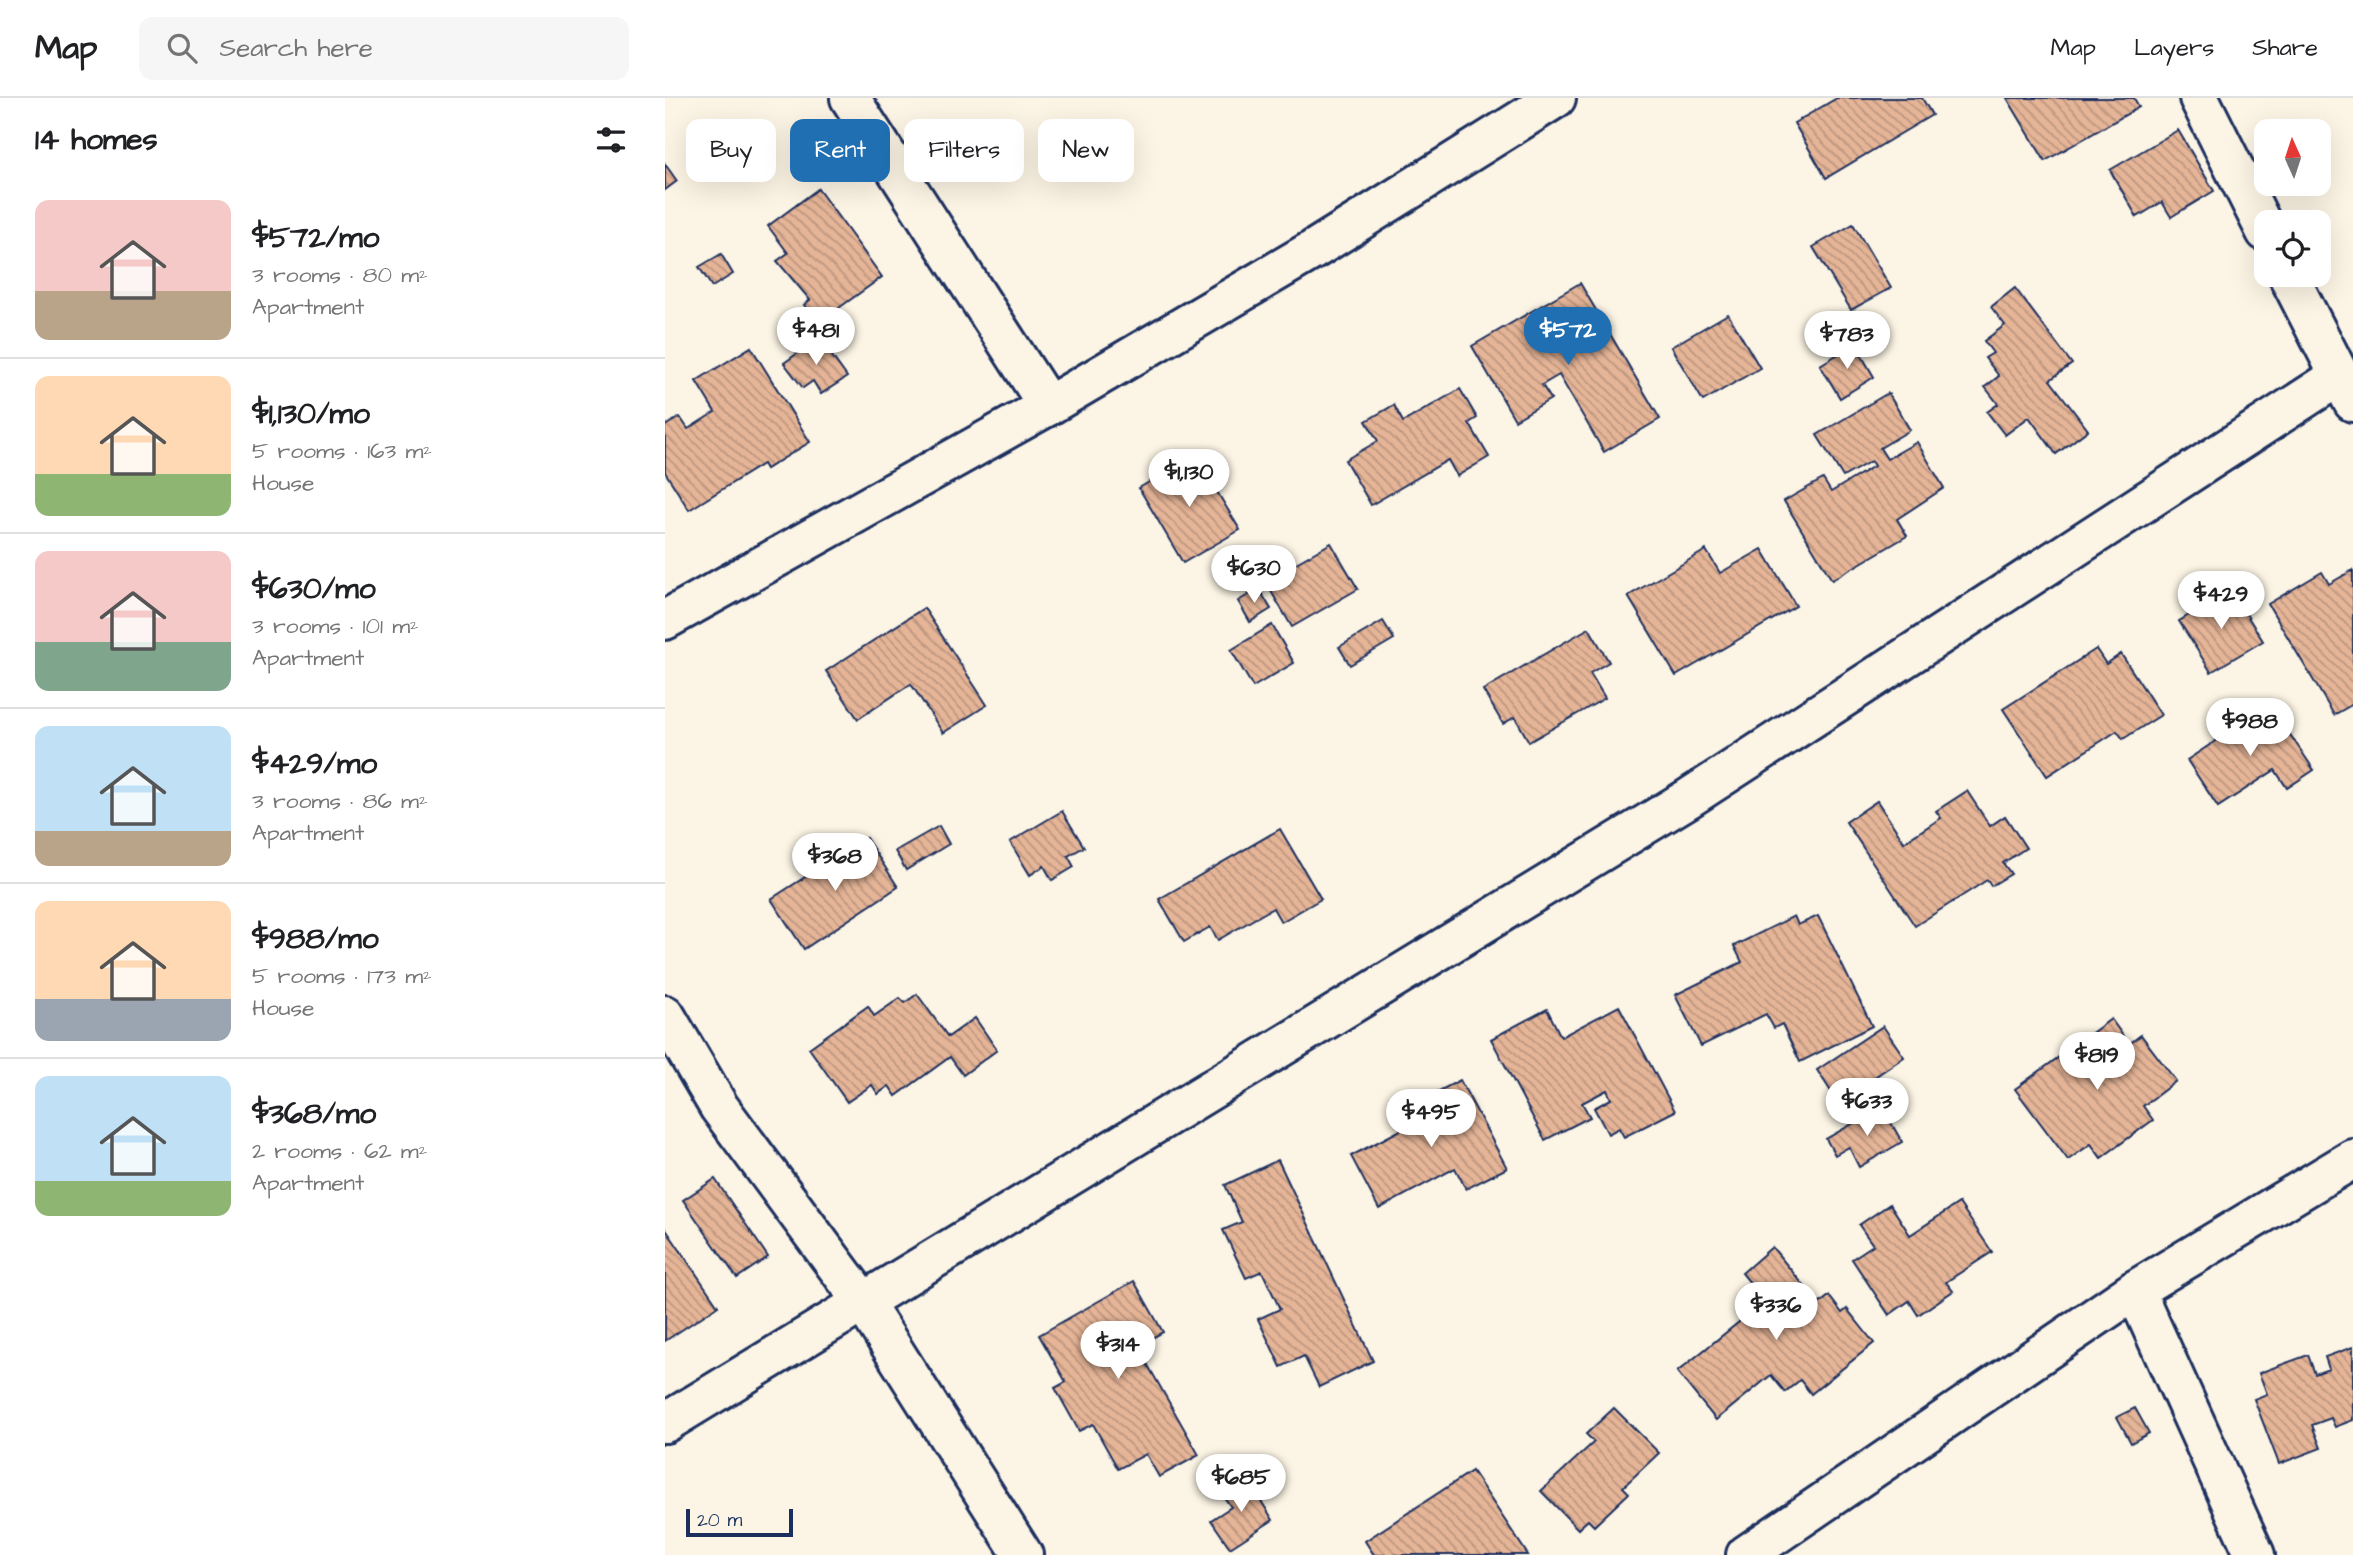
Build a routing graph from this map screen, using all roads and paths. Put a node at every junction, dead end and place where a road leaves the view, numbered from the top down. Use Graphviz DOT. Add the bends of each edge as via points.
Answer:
graph roads {
  1 [pos="850,98"];
  2 [pos="1556,98"];
  3 [pos="2199,98"];
  4 [pos="2255,210"];
  5 [pos="2295,287"];
  6 [pos="2343,364"];
  7 [pos="1048,405"];
  8 [pos="665,620"];
  9 [pos="665,1016"];
  10 [pos="2353,1158"];
  11 [pos="2134,1290"];
  12 [pos="863,1302"];
  13 [pos="665,1423"];
  14 [pos="1023,1555"];
  15 [pos="1747,1555"];
  16 [pos="2255,1555"];
  1 -- 7 [label="street"];
  2 -- 7 [label="street" via="1313,250"];
  3 -- 4 [label="street"];
  5 -- 6 [label="street"];
  6 -- 12 [label="street" via="1689,798"];
  7 -- 8 [label="street"];
  9 -- 12 [label="street" via="719,1107"];
  10 -- 11 [label="street"];
  11 -- 15 [label="street"];
  11 -- 16 [label="street"];
  12 -- 13 [label="street"];
  12 -- 14 [label="street"];
}
